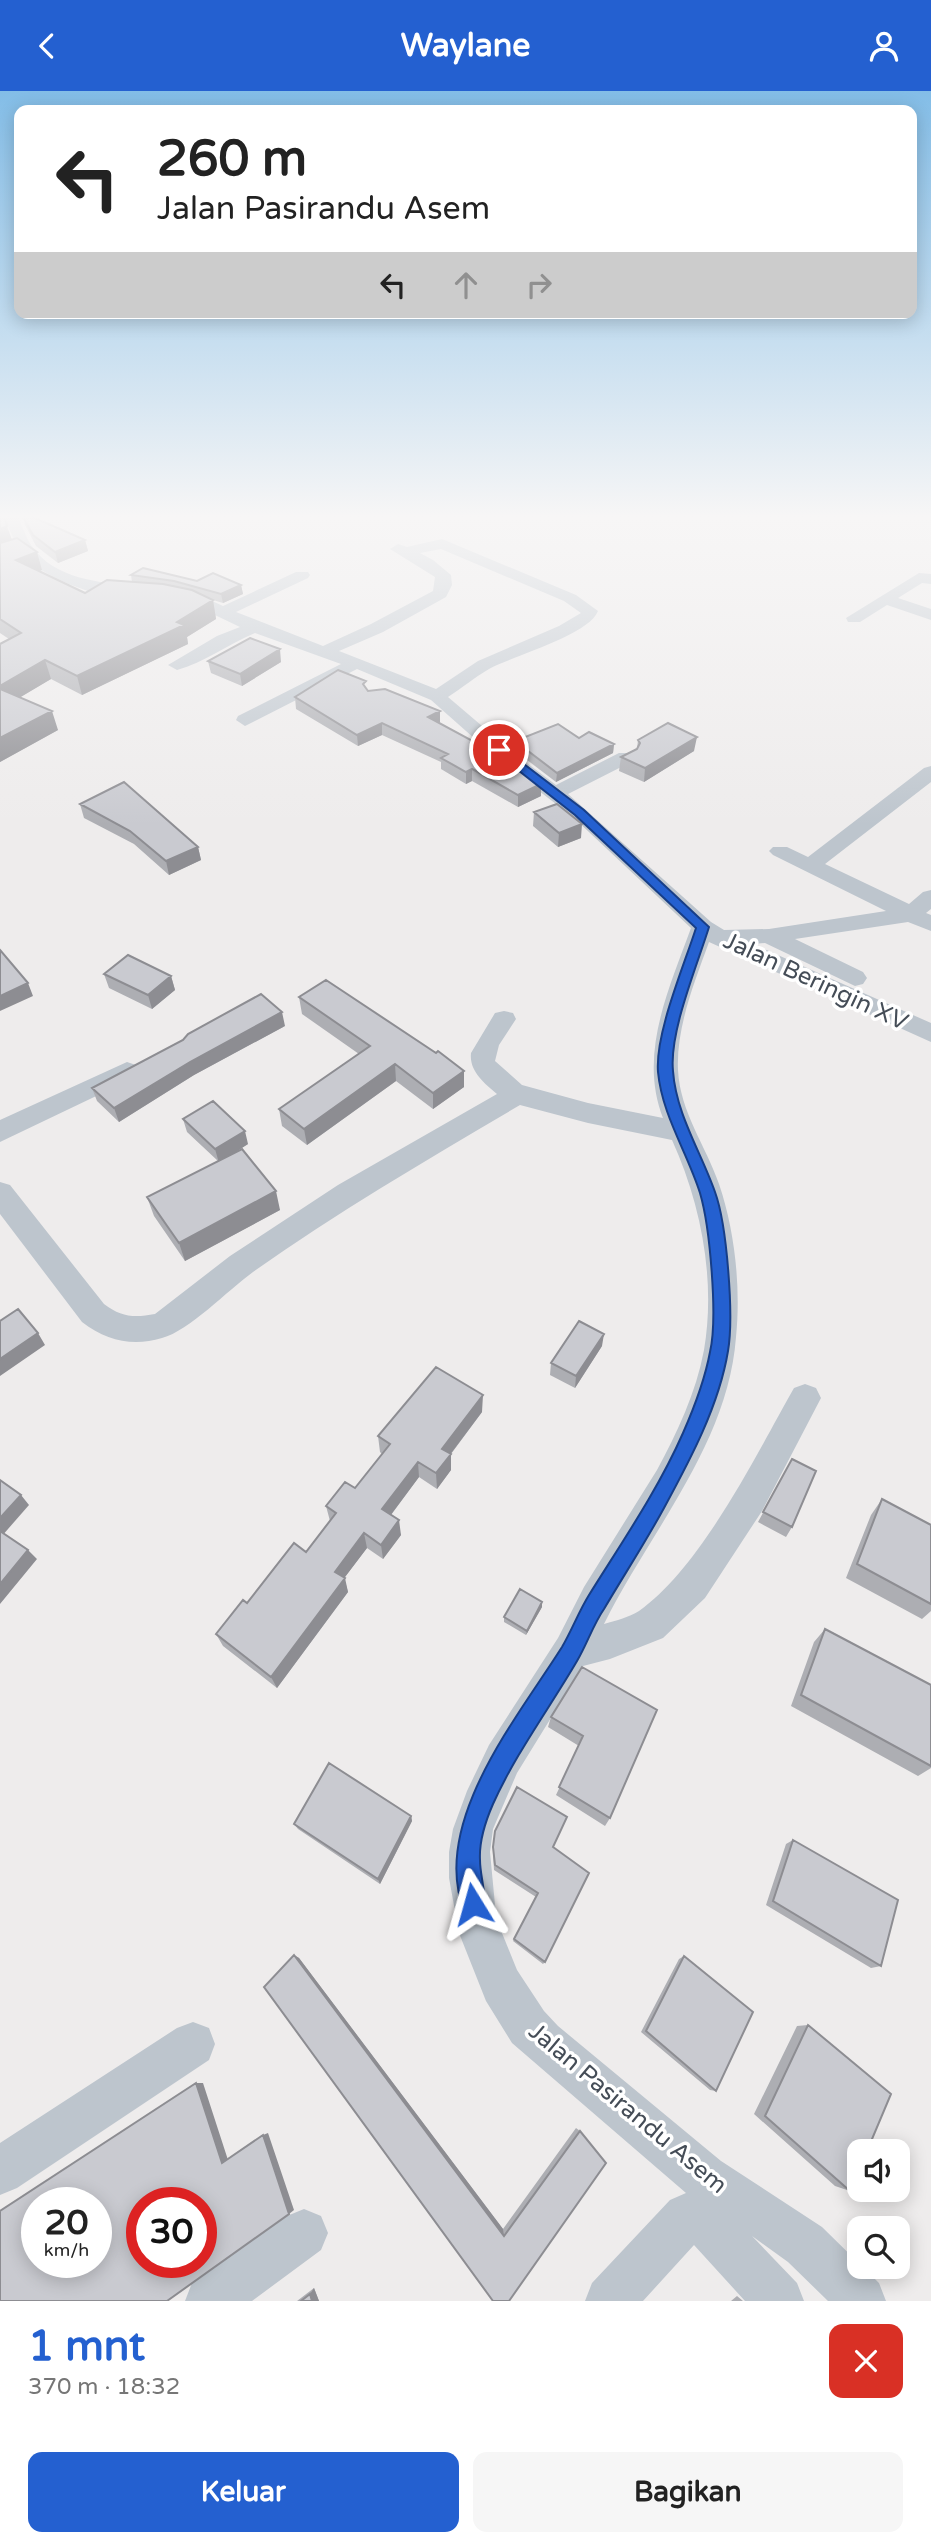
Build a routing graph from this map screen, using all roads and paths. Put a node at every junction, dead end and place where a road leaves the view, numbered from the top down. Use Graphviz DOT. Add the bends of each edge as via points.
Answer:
graph roads {
  1 [pos="236,618"];
  2 [pos="397,618"];
  3 [pos="584,618"];
  4 [pos="254,628"];
  5 [pos="323,652"];
  6 [pos="357,662"];
  7 [pos="177,665"];
  8 [pos="404,680"];
  9 [pos="384,691"];
  10 [pos="437,696"];
  11 [pos="244,720"];
  12 [pos="626,757"];
  13 [pos="931,772"];
  14 [pos="556,793"];
  15 [pos="780,851"];
  16 [pos="811,865"];
  17 [pos="931,897"];
  18 [pos="921,919"];
  19 [pos="711,932"];
  20 [pos="769,936"];
  21 [pos="931,1015"];
  22 [pos="504,1019"];
  23 [pos="931,1033"];
  24 [pos="144,1062"];
  25 [pos="516,1095"];
  26 [pos="0,1132"];
  27 [pos="682,1132"];
  28 [pos="0,1193"];
  29 [pos="805,1398"];
  30 [pos="571,1651"];
  31 [pos="193,2044"];
  32 [pos="0,2171"];
  33 [pos="304,2232"];
  34 [pos="210,2301"];
  35 [pos="610,2301"];
  36 [pos="779,2301"];
  37 [pos="861,2301"];
  1 -- 4 [label="street"];
  2 -- 5 [label="street"];
  3 -- 10 [label="street" via="484,665"];
  4 -- 5 [label="street"];
  4 -- 7 [label="street"];
  5 -- 6 [label="street"];
  6 -- 8 [label="street"];
  6 -- 11 [label="street"];
  8 -- 9 [label="street"];
  8 -- 10 [label="street"];
  10 -- 14 [label="street"];
  12 -- 14 [label="street"];
  13 -- 16 [label="street"];
  14 -- 19 [label="street"];
  15 -- 16 [label="street"];
  16 -- 18 [label="street"];
  17 -- 18 [label="street"];
  18 -- 20 [label="street"];
  19 -- 20 [label="street"];
  19 -- 23 [label="street, Jalan Beringin XV"];
  19 -- 27 [label="street, Jalan Pasirandu Asem" via="667,1048 665,1070"];
  20 -- 21 [label="street"];
  22 -- 25 [label="street" via="482,1050 481,1062"];
  24 -- 26 [label="street"];
  25 -- 27 [label="street"];
  25 -- 28 [label="street" via="348,1193 240,1265 163,1325 140,1330 123,1329 93,1313"];
  27 -- 30 [label="street, Jalan Pasirandu Asem" via="708,1195 722,1298 719,1351 681,1456"];
  29 -- 30 [label="street" via="750,1500 692,1585 650,1625"];
  30 -- 37 [label="street, Jalan Pasirandu Asem" via="515,1738 472,1831 469,1887 477,1921 506,1993 529,2029 719,2189 787,2230 832,2268"];
  31 -- 32 [label="street"];
  33 -- 34 [label="street"];
  35 -- 36 [label="street" via="687,2217 710,2227"];
}
